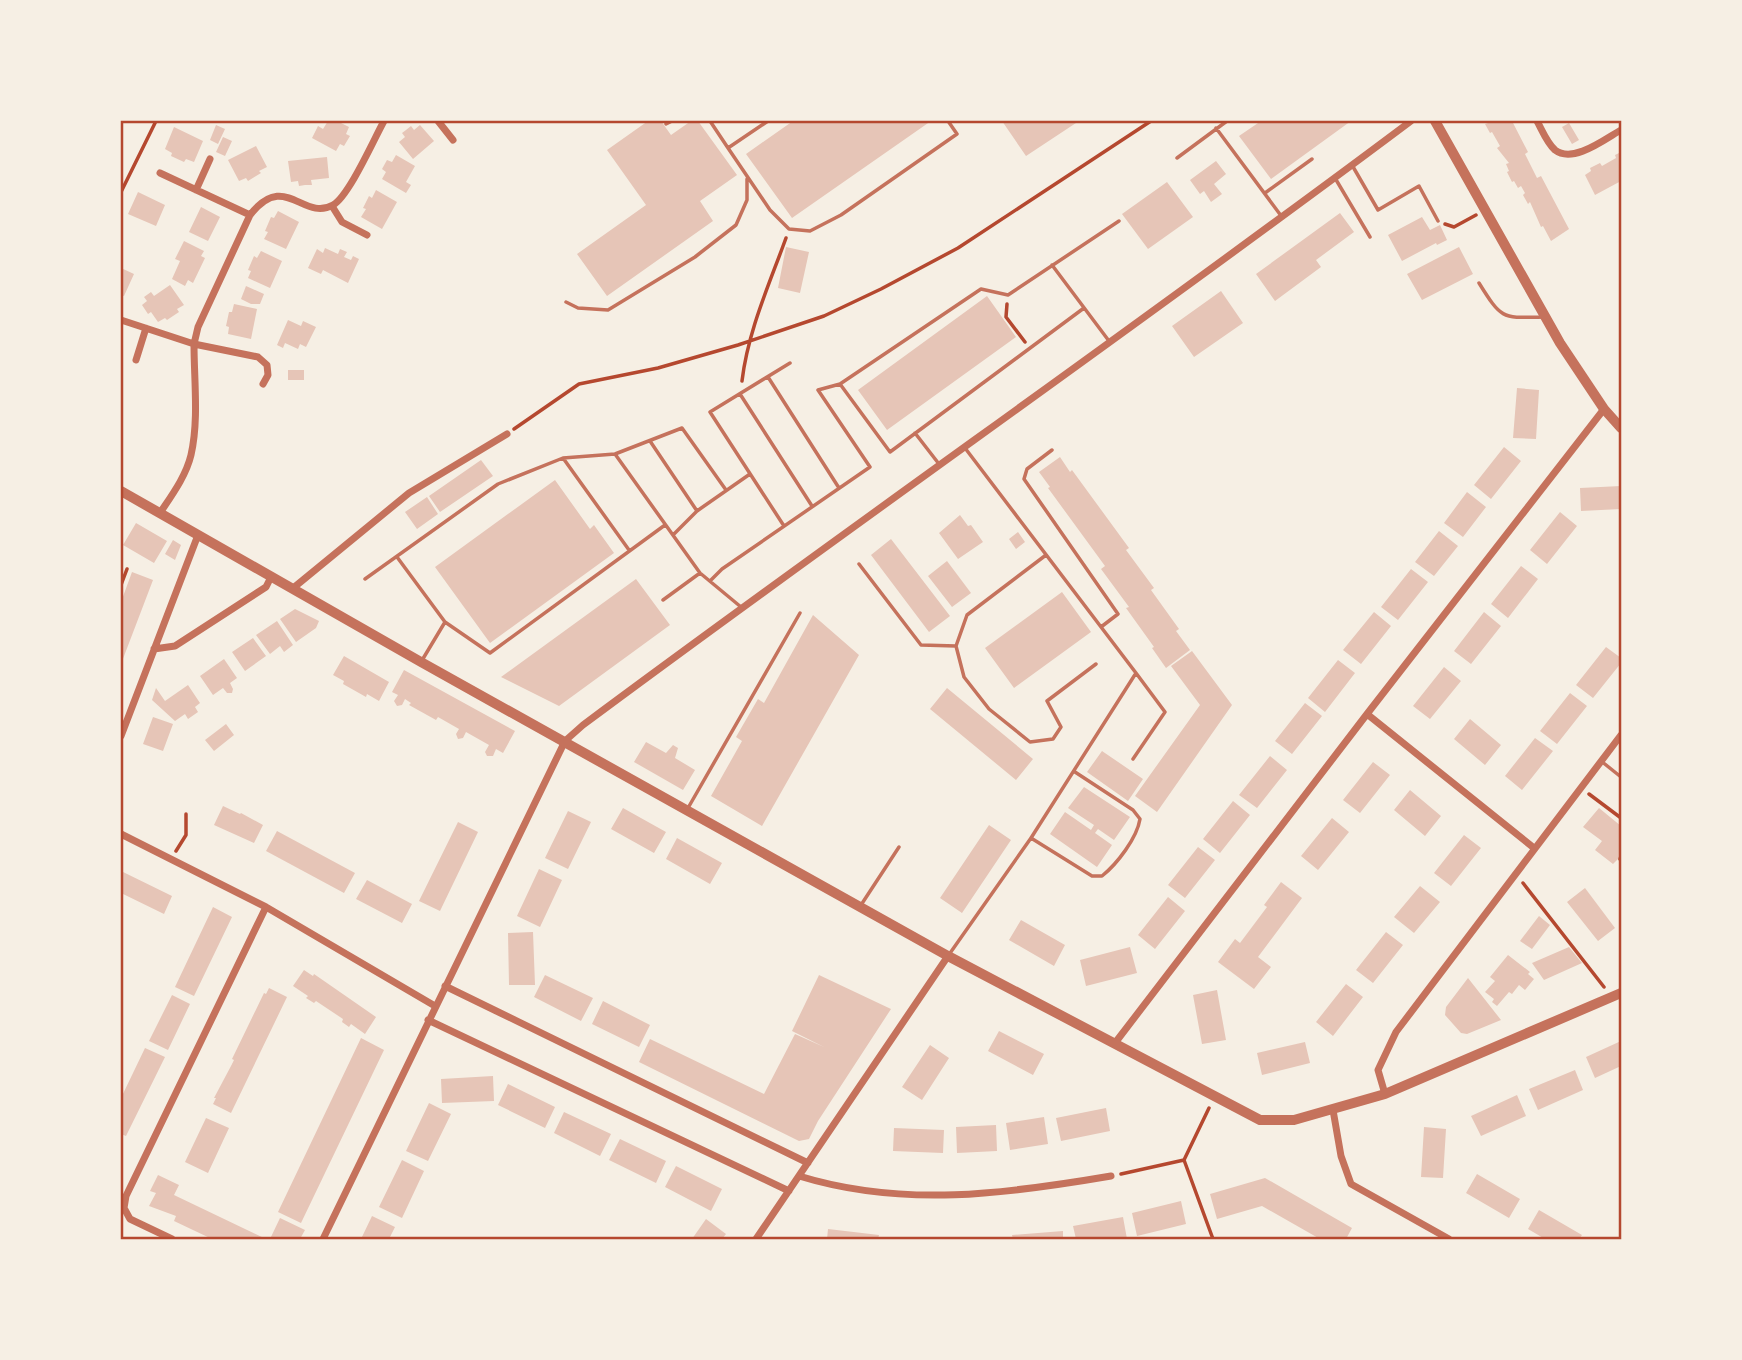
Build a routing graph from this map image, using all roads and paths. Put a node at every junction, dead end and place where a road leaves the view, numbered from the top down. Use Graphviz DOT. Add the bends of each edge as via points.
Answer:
graph roads {
  1 [pos="156,121"];
  2 [pos="384,121"];
  3 [pos="438,121"];
  4 [pos="672,121"];
  5 [pos="710,121"];
  6 [pos="768,121"];
  7 [pos="948,121"];
  8 [pos="1151,121"];
  9 [pos="1227,121"];
  10 [pos="1411,121"];
  11 [pos="1435,121"];
  12 [pos="1537,121"];
  13 [pos="666,124"];
  14 [pos="1216,128"];
  15 [pos="1621,130"];
  16 [pos="453,140"];
  17 [pos="729,148"];
  18 [pos="1177,158"];
  19 [pos="211,159"];
  20 [pos="1312,159"];
  21 [pos="1352,165"];
  22 [pos="160,173"];
  23 [pos="748,177"];
  24 [pos="1335,178"];
  25 [pos="196,190"];
  26 [pos="121,191"];
  27 [pos="1265,193"];
  28 [pos="332,206"];
  29 [pos="1484,211"];
  30 [pos="250,215"];
  31 [pos="1282,217"];
  32 [pos="1119,221"];
  33 [pos="1438,221"];
  34 [pos="789,229"];
  35 [pos="367,235"];
  36 [pos="1370,237"];
  37 [pos="1052,265"];
  38 [pos="1479,283"];
  39 [pos="1008,295"];
  40 [pos="566,302"];
  41 [pos="1084,308"];
  42 [pos="1545,317"];
  43 [pos="121,320"];
  44 [pos="146,328"];
  45 [pos="1109,341"];
  46 [pos="194,344"];
  47 [pos="1031,349"];
  48 [pos="136,360"];
  49 [pos="790,363"];
  50 [pos="768,377"];
  51 [pos="263,384"];
  52 [pos="840,384"];
  53 [pos="740,394"];
  54 [pos="1604,409"];
  55 [pos="1621,428"];
  56 [pos="915,433"];
  57 [pos="507,434"];
  58 [pos="650,441"];
  59 [pos="964,446"];
  60 [pos="1052,450"];
  61 [pos="615,454"];
  62 [pos="563,458"];
  63 [pos="939,464"];
  64 [pos="750,474"];
  65 [pos="839,488"];
  66 [pos="726,490"];
  67 [pos="121,491"];
  68 [pos="812,506"];
  69 [pos="697,511"];
  70 [pos="160,513"];
  71 [pos="665,525"];
  72 [pos="784,526"];
  73 [pos="198,535"];
  74 [pos="673,536"];
  75 [pos="630,551"];
  76 [pos="1046,555"];
  77 [pos="397,556"];
  78 [pos="859,564"];
  79 [pos="127,569"];
  80 [pos="700,573"];
  81 [pos="271,577"];
  82 [pos="365,579"];
  83 [pos="710,582"];
  84 [pos="121,585"];
  85 [pos="292,589"];
  86 [pos="663,600"];
  87 [pos="741,607"];
  88 [pos="800,613"];
  89 [pos="445,622"];
  90 [pos="1101,627"];
  91 [pos="956,646"];
  92 [pos="154,649"];
  93 [pos="421,662"];
  94 [pos="1096,664"];
  95 [pos="1136,673"];
  96 [pos="1367,714"];
  97 [pos="1621,735"];
  98 [pos="121,736"];
  99 [pos="565,741"];
  100 [pos="1133,759"];
  101 [pos="1601,761"];
  102 [pos="1075,772"];
  103 [pos="1621,777"];
  104 [pos="1581,788"];
  105 [pos="687,809"];
  106 [pos="186,814"];
  107 [pos="1621,818"];
  108 [pos="121,834"];
  109 [pos="1031,838"];
  110 [pos="899,847"];
  111 [pos="1534,848"];
  112 [pos="171,858"];
  113 [pos="1516,873"];
  114 [pos="266,907"];
  115 [pos="860,907"];
  116 [pos="948,956"];
  117 [pos="445,986"];
  118 [pos="1616,995"];
  119 [pos="435,1006"];
  120 [pos="428,1020"];
  121 [pos="1115,1043"];
  122 [pos="1385,1094"];
  123 [pos="1214,1097"];
  124 [pos="1333,1110"];
  125 [pos="1184,1160"];
  126 [pos="808,1163"];
  127 [pos="799,1176"];
  128 [pos="1111,1176"];
  129 [pos="789,1191"];
  130 [pos="172,1239"];
  131 [pos="323,1239"];
  132 [pos="756,1239"];
  133 [pos="1213,1239"];
  134 [pos="1449,1239"];
  1 -- 26 [label="path"];
  2 -- 28 [label="street" via="343,196"];
  3 -- 16 [label="street"];
  4 -- 13 [label="lane"];
  5 -- 17 [label="lane"];
  6 -- 17 [label="lane"];
  7 -- 34 [label="lane" via="957,134 841,215 810,231"];
  8 -- 57 [label="path" via="958,248 881,289 824,316 738,345 579,384"];
  9 -- 14 [label="lane"];
  10 -- 21 [label="street"];
  11 -- 29 [label="street"];
  12 -- 15 [label="street" via="1549,144 1564,154 1578,153"];
  14 -- 18 [label="lane"];
  14 -- 27 [label="lane"];
  17 -- 23 [label="lane"];
  19 -- 25 [label="street"];
  20 -- 27 [label="lane"];
  21 -- 24 [label="street"];
  21 -- 33 [label="lane" via="1378,210 1419,186"];
  22 -- 25 [label="street"];
  23 -- 34 [label="lane"];
  23 -- 40 [label="lane" via="747,200 736,225 695,257 608,310 578,308"];
  24 -- 31 [label="street"];
  24 -- 36 [label="lane"];
  25 -- 30 [label="street"];
  27 -- 31 [label="lane"];
  28 -- 30 [label="street" via="316,209 274,196 261,201"];
  28 -- 35 [label="street" via="342,222"];
  29 -- 33 [label="path" via="1454,227"];
  29 -- 42 [label="street"];
  30 -- 46 [label="street"];
  31 -- 45 [label="street"];
  32 -- 37 [label="lane"];
  34 -- 53 [label="path" via="746,352"];
  37 -- 39 [label="lane"];
  37 -- 41 [label="lane"];
  38 -- 42 [label="lane" via="1494,307 1509,318"];
  39 -- 47 [label="path" via="1006,317"];
  39 -- 52 [label="lane" via="982,289"];
  41 -- 45 [label="lane"];
  41 -- 47 [label="lane"];
  42 -- 54 [label="street"];
  43 -- 44 [label="street"];
  44 -- 46 [label="street"];
  44 -- 48 [label="street"];
  45 -- 59 [label="street"];
  46 -- 51 [label="street" via="258,357 267,365"];
  46 -- 70 [label="street" via="191,456"];
  47 -- 56 [label="lane"];
  49 -- 50 [label="lane"];
  50 -- 53 [label="lane"];
  50 -- 65 [label="lane"];
  52 -- 56 [label="lane" via="890,452"];
  52 -- 65 [label="lane" via="818,390 870,467"];
  53 -- 64 [label="lane" via="710,412"];
  53 -- 68 [label="lane"];
  54 -- 55 [label="street"];
  54 -- 96 [label="street"];
  56 -- 63 [label="lane"];
  57 -- 85 [label="street" via="409,493"];
  58 -- 61 [label="lane"];
  58 -- 66 [label="lane" via="682,428"];
  58 -- 69 [label="lane"];
  59 -- 63 [label="street"];
  59 -- 76 [label="lane"];
  60 -- 90 [label="lane" via="1027,469 1024,479 1118,614"];
  61 -- 62 [label="lane"];
  61 -- 71 [label="lane"];
  62 -- 75 [label="lane"];
  62 -- 77 [label="lane" via="498,484"];
  63 -- 87 [label="street"];
  64 -- 66 [label="lane"];
  64 -- 72 [label="lane"];
  65 -- 68 [label="lane"];
  66 -- 69 [label="lane"];
  67 -- 70 [label="street"];
  68 -- 72 [label="lane"];
  69 -- 74 [label="lane"];
  70 -- 73 [label="street"];
  71 -- 74 [label="lane"];
  71 -- 75 [label="lane"];
  72 -- 83 [label="lane"];
  73 -- 81 [label="street"];
  73 -- 92 [label="street"];
  74 -- 80 [label="lane"];
  75 -- 89 [label="lane" via="489,653"];
  76 -- 90 [label="lane"];
  76 -- 91 [label="lane" via="967,615"];
  77 -- 82 [label="lane"];
  77 -- 89 [label="lane"];
  78 -- 91 [label="lane" via="920,645"];
  79 -- 84 [label="path"];
  80 -- 83 [label="lane"];
  80 -- 86 [label="lane"];
  81 -- 85 [label="street"];
  81 -- 92 [label="street" via="266,587 175,646"];
  83 -- 87 [label="lane"];
  85 -- 93 [label="street"];
  87 -- 99 [label="street"];
  88 -- 105 [label="lane"];
  89 -- 93 [label="lane"];
  90 -- 95 [label="lane"];
  91 -- 94 [label="lane" via="964,677 972,688 989,709 1030,742 1053,739 1061,727 1046,701"];
  92 -- 98 [label="street"];
  93 -- 99 [label="street"];
  95 -- 100 [label="lane" via="1165,712"];
  95 -- 102 [label="lane"];
  96 -- 111 [label="street"];
  96 -- 121 [label="street"];
  97 -- 101 [label="street"];
  99 -- 105 [label="street"];
  99 -- 117 [label="street"];
  101 -- 103 [label="lane"];
  101 -- 104 [label="street"];
  102 -- 109 [label="lane"];
  102 -- 109 [label="lane" via="1133,810 1140,819 1138,830 1102,876 1092,876"];
  104 -- 107 [label="path"];
  104 -- 111 [label="street"];
  105 -- 115 [label="street"];
  106 -- 112 [label="path" via="186,835"];
  108 -- 112 [label="street"];
  109 -- 116 [label="lane"];
  110 -- 115 [label="lane"];
  111 -- 113 [label="street"];
  112 -- 114 [label="street"];
  113 -- 118 [label="path"];
  113 -- 122 [label="street" via="1396,1032 1378,1070"];
  114 -- 119 [label="street"];
  114 -- 130 [label="street" via="126,1196 124,1208 130,1219"];
  115 -- 116 [label="street"];
  116 -- 121 [label="street"];
  116 -- 126 [label="street"];
  117 -- 119 [label="street"];
  117 -- 126 [label="street"];
  118 -- 122 [label="street"];
  119 -- 120 [label="street"];
  120 -- 129 [label="street"];
  120 -- 131 [label="street"];
  121 -- 123 [label="street"];
  122 -- 124 [label="street"];
  123 -- 124 [label="street" via="1260,1120 1294,1120"];
  123 -- 125 [label="path"];
  124 -- 134 [label="street" via="1351,1184"];
  125 -- 128 [label="path"];
  125 -- 133 [label="path"];
  126 -- 127 [label="street"];
  127 -- 128 [label="street" via="828,1185 939,1196 1024,1191"];
  127 -- 129 [label="street"];
  129 -- 132 [label="street"];
}
